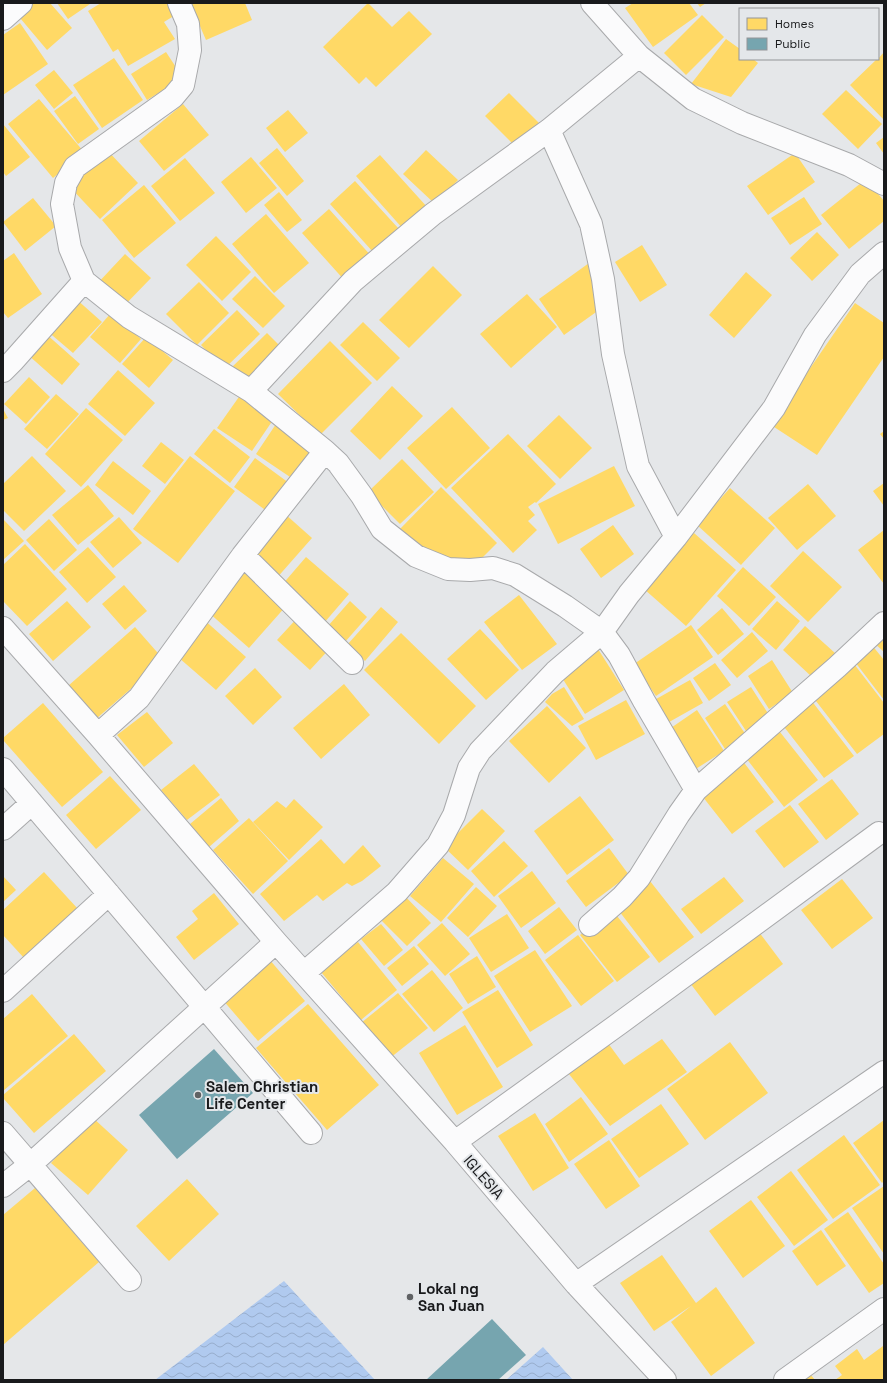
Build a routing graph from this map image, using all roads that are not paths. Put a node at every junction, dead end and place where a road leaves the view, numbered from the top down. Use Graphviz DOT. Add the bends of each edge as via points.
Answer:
graph roads {
  1 [pos="21,3"];
  2 [pos="179,3"];
  3 [pos="592,3"];
  4 [pos="3,19"];
  5 [pos="639,56"];
  6 [pos="549,130"];
  7 [pos="884,184"];
  8 [pos="884,253"];
  9 [pos="84,281"];
  10 [pos="3,371"];
  11 [pos="251,391"];
  12 [pos="325,451"];
  13 [pos="676,537"];
  14 [pos="243,555"];
  15 [pos="884,623"];
  16 [pos="3,628"];
  17 [pos="602,632"];
  18 [pos="352,663"];
  19 [pos="98,735"];
  20 [pos="3,769"];
  21 [pos="696,790"];
  22 [pos="32,803"];
  23 [pos="3,829"];
  24 [pos="879,833"];
  25 [pos="109,894"];
  26 [pos="590,925"];
  27 [pos="276,942"];
  28 [pos="304,973"];
  29 [pos="3,991"];
  30 [pos="204,1007"];
  31 [pos="884,1072"];
  32 [pos="3,1133"];
  33 [pos="311,1133"];
  34 [pos="455,1142"];
  35 [pos="31,1164"];
  36 [pos="3,1186"];
  37 [pos="130,1280"];
  38 [pos="576,1284"];
  39 [pos="884,1309"];
  40 [pos="665,1380"];
  41 [pos="785,1380"];
  1 -- 4 [label="street"];
  2 -- 9 [label="street" via="188,24 190,50 183,85 173,97 75,167 66,183 62,204 70,248"];
  3 -- 5 [label="street"];
  5 -- 6 [label="street"];
  5 -- 7 [label="street" via="692,99 742,123 849,165"];
  6 -- 11 [label="street" via="433,214 353,281"];
  6 -- 13 [label="street" via="591,224 603,279 613,354 638,466"];
  8 -- 13 [label="street" via="860,274 815,335 774,408"];
  9 -- 10 [label="street"];
  9 -- 11 [label="street" via="129,317"];
  11 -- 12 [label="street"];
  12 -- 14 [label="street"];
  12 -- 17 [label="street" via="342,468 382,529 416,556 448,569 493,568 515,575"];
  13 -- 17 [label="street" via="629,594"];
  14 -- 18 [label="street"];
  14 -- 19 [label="street" via="139,698"];
  15 -- 21 [label="street"];
  16 -- 19 [label="street, IGLESIA"];
  17 -- 21 [label="street" via="619,655"];
  17 -- 28 [label="street" via="555,672 480,751 469,768 454,815 438,845 397,892"];
  19 -- 27 [label="street, IGLESIA"];
  20 -- 22 [label="street"];
  21 -- 26 [label="street" via="639,878"];
  22 -- 23 [label="street"];
  22 -- 25 [label="street"];
  24 -- 34 [label="street"];
  25 -- 29 [label="street"];
  25 -- 30 [label="street"];
  27 -- 28 [label="street, IGLESIA"];
  27 -- 30 [label="street"];
  28 -- 34 [label="street, IGLESIA"];
  30 -- 33 [label="street"];
  30 -- 35 [label="street"];
  31 -- 38 [label="street"];
  32 -- 35 [label="street"];
  34 -- 38 [label="street, IGLESIA"];
  35 -- 36 [label="street"];
  35 -- 37 [label="street"];
  38 -- 40 [label="street, IGLESIA"];
  39 -- 41 [label="street"];
}
